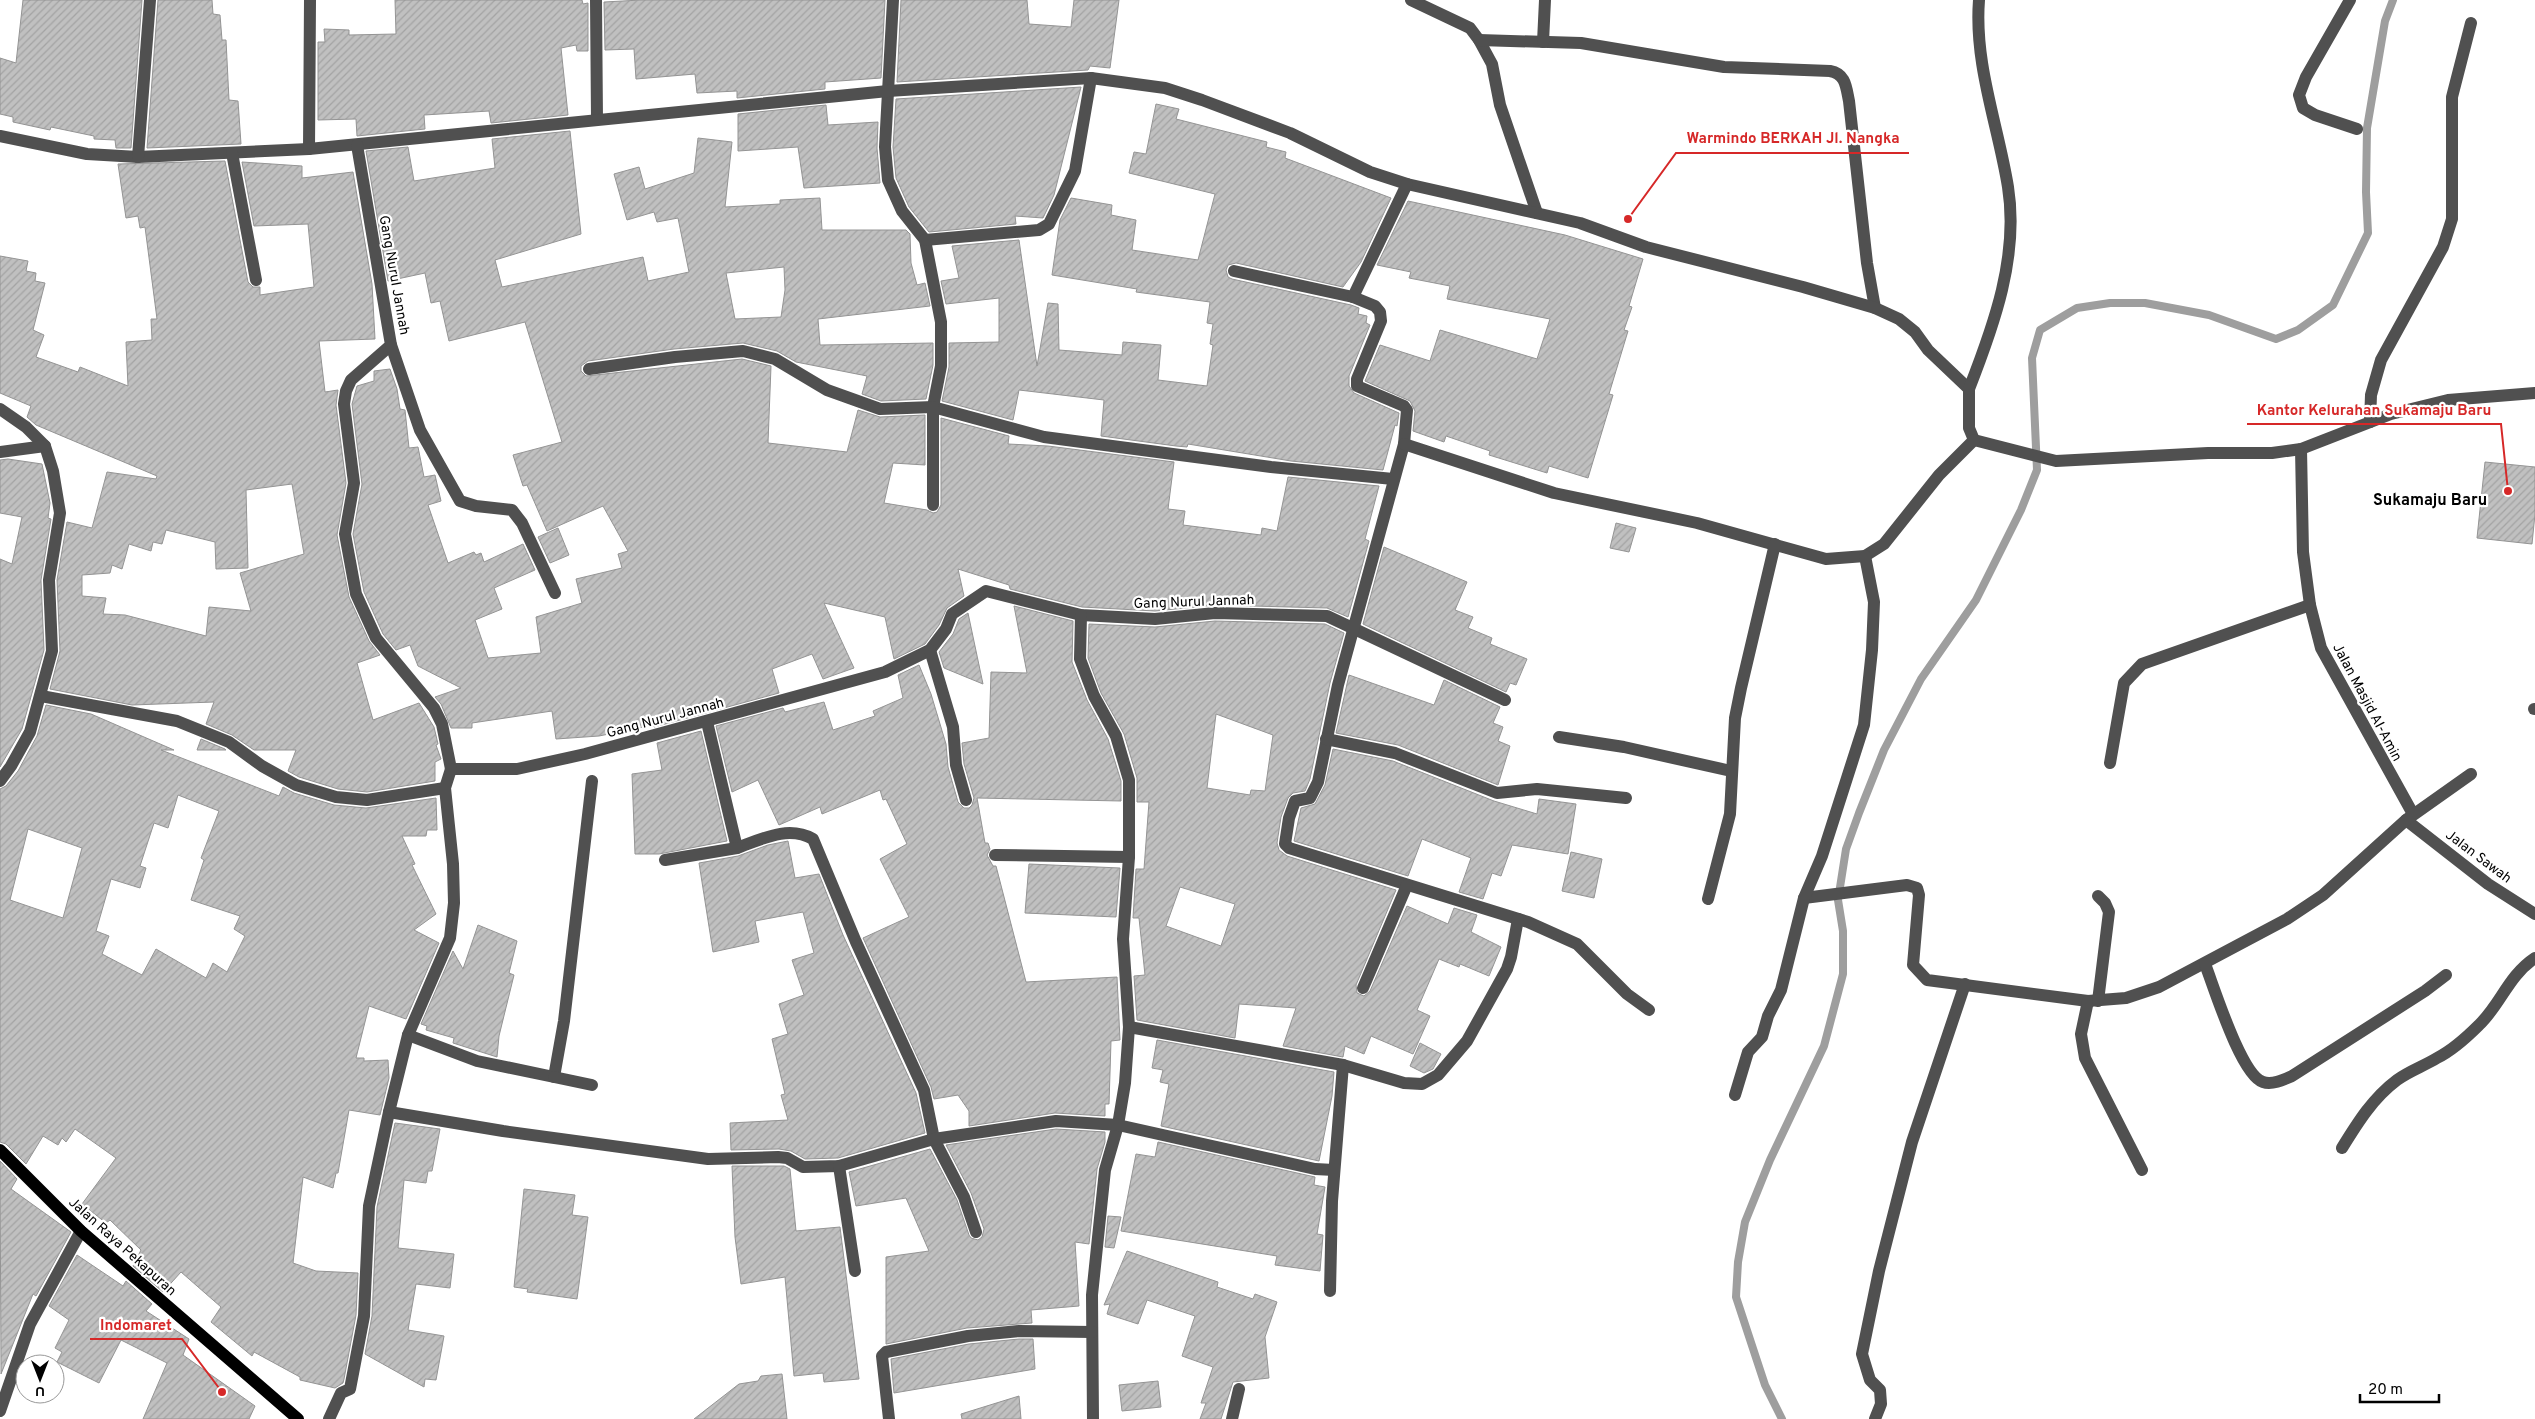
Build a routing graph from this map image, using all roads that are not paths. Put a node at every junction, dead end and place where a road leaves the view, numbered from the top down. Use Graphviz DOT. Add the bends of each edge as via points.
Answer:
graph roads {
  1 [pos="150,0"];
  2 [pos="310,0"];
  3 [pos="596,0"];
  4 [pos="893,0"];
  5 [pos="1411,0"];
  6 [pos="1545,0"];
  7 [pos="1980,0"];
  8 [pos="2350,0"];
  9 [pos="2471,24"];
  10 [pos="1480,40"];
  11 [pos="1543,42"];
  12 [pos="1091,78"];
  13 [pos="888,91"];
  14 [pos="597,119"];
  15 [pos="2357,129"];
  16 [pos="0,136"];
  17 [pos="357,145"];
  18 [pos="310,149"];
  19 [pos="232,153"];
  20 [pos="138,157"];
  21 [pos="1407,184"];
  22 [pos="1537,213"];
  23 [pos="925,240"];
  24 [pos="1234,271"];
  25 [pos="256,280"];
  26 [pos="1353,297"];
  27 [pos="1875,308"];
  28 [pos="391,345"];
  29 [pos="589,370"];
  30 [pos="1970,389"];
  31 [pos="2535,393"];
  32 [pos="933,407"];
  33 [pos="0,409"];
  34 [pos="2370,422"];
  35 [pos="1974,440"];
  36 [pos="1404,444"];
  37 [pos="45,446"];
  38 [pos="2301,449"];
  39 [pos="0,452"];
  40 [pos="1393,479"];
  41 [pos="933,505"];
  42 [pos="1775,544"];
  43 [pos="1865,556"];
  44 [pos="555,593"];
  45 [pos="2310,605"];
  46 [pos="1081,615"];
  47 [pos="1355,628"];
  48 [pos="930,650"];
  49 [pos="40,696"];
  50 [pos="1505,700"];
  51 [pos="707,722"];
  52 [pos="1559,737"];
  53 [pos="1326,738"];
  54 [pos="2110,763"];
  55 [pos="451,769"];
  56 [pos="1731,771"];
  57 [pos="2471,774"];
  58 [pos="0,781"];
  59 [pos="592,781"];
  60 [pos="446,788"];
  61 [pos="1626,798"];
  62 [pos="966,800"];
  63 [pos="2410,817"];
  64 [pos="737,848"];
  65 [pos="995,855"];
  66 [pos="1130,857"];
  67 [pos="665,860"];
  68 [pos="1407,885"];
  69 [pos="2098,896"];
  70 [pos="1804,898"];
  71 [pos="1708,899"];
  72 [pos="2535,914"];
  73 [pos="1518,919"];
  74 [pos="2535,958"];
  75 [pos="2205,964"];
  76 [pos="2446,975"];
  77 [pos="1965,984"];
  78 [pos="1363,988"];
  79 [pos="2093,1001"];
  80 [pos="1649,1010"];
  81 [pos="1129,1027"];
  82 [pos="408,1035"];
  83 [pos="1344,1065"];
  84 [pos="554,1077"];
  85 [pos="592,1084"];
  86 [pos="1735,1096"];
  87 [pos="389,1112"];
  88 [pos="1118,1125"];
  89 [pos="934,1140"];
  90 [pos="2342,1148"];
  91 [pos="0,1150"];
  92 [pos="839,1166"];
  93 [pos="1334,1170"];
  94 [pos="2142,1170"];
  95 [pos="81,1230"];
  96 [pos="976,1232"];
  97 [pos="855,1271"];
  98 [pos="1330,1291"];
  99 [pos="1092,1332"];
  100 [pos="1239,1389"];
  101 [pos="0,1411"];
  102 [pos="298,1419"];
  103 [pos="329,1419"];
  104 [pos="889,1419"];
  105 [pos="1093,1419"];
  106 [pos="1232,1419"];
  107 [pos="1877,1419"];
  1 -- 20 [label="street"];
  2 -- 18 [label="street"];
  3 -- 14 [label="street"];
  4 -- 13 [label="street"];
  5 -- 10 [label="street" via="1470,28"];
  6 -- 11 [label="street"];
  7 -- 30 [label="street" via="1983,74 2008,187 2011,226 1994,324"];
  8 -- 15 [label="street" via="2306,77 2300,95 2303,108"];
  9 -- 34 [label="street" via="2452,97 2452,219 2443,247 2381,360 2371,395"];
  10 -- 11 [label="street"];
  10 -- 22 [label="street" via="1492,64 1500,105"];
  11 -- 27 [label="street" via="1581,43 1724,67 1840,74 1846,83 1849,101"];
  12 -- 13 [label="street"];
  12 -- 21 [label="street" via="1165,88 1202,100 1290,133 1370,172"];
  12 -- 23 [label="street" via="1075,171 1049,224 1039,230"];
  13 -- 14 [label="street"];
  13 -- 23 [label="street" via="885,147 888,180 902,211"];
  14 -- 17 [label="street"];
  16 -- 20 [label="street" via="87,154"];
  17 -- 18 [label="street"];
  17 -- 28 [label="street, Gang Nurul Jannah"];
  18 -- 19 [label="street"];
  19 -- 20 [label="street"];
  19 -- 25 [label="street"];
  21 -- 22 [label="street"];
  21 -- 26 [label="street"];
  22 -- 27 [label="street" via="1580,223 1646,248"];
  23 -- 32 [label="street" via="941,322 941,366"];
  24 -- 26 [label="street"];
  26 -- 36 [label="street" via="1375,306 1380,316 1357,386 1406,408"];
  27 -- 30 [label="street" via="1904,323"];
  28 -- 44 [label="street" via="420,430 460,501 512,510 522,523"];
  28 -- 55 [label="street, Gang Nurul Jannah" via="351,380 346,391 344,404 354,483 345,534 356,594 372,630 434,708 442,724"];
  29 -- 32 [label="street" via="743,351 776,359 827,390 880,409"];
  30 -- 35 [label="street" via="1969,428"];
  31 -- 34 [label="street" via="2448,400"];
  32 -- 40 [label="street" via="1044,437 1271,467"];
  32 -- 41 [label="street"];
  33 -- 37 [label="street" via="26,427"];
  34 -- 38 [label="street"];
  35 -- 38 [label="street" via="2056,461 2272,453"];
  35 -- 43 [label="street" via="1939,475 1884,544"];
  36 -- 40 [label="street"];
  36 -- 42 [label="street" via="1554,493 1697,523"];
  37 -- 39 [label="street"];
  37 -- 49 [label="street" via="60,513 49,580 52,650"];
  38 -- 45 [label="street, Jalan Masjid Al-Amin" via="2303,552"];
  40 -- 47 [label="street"];
  42 -- 43 [label="street" via="1826,559"];
  42 -- 56 [label="street" via="1741,688"];
  43 -- 70 [label="street" via="1874,602 1864,725 1822,856"];
  45 -- 54 [label="street" via="2142,664 2124,683"];
  45 -- 63 [label="street, Jalan Masjid Al-Amin" via="2321,648"];
  46 -- 47 [label="street, Gang Nurul Jannah" via="1155,619 1215,613 1327,616"];
  46 -- 48 [label="street, Gang Nurul Jannah" via="986,591 952,614 946,629"];
  46 -- 66 [label="street" via="1080,659 1094,696 1116,736 1129,780"];
  47 -- 50 [label="street, Gang Nurul Jannah"];
  47 -- 53 [label="street"];
  48 -- 51 [label="street, Gang Nurul Jannah" via="885,672"];
  48 -- 62 [label="street" via="953,727 956,765"];
  49 -- 58 [label="street" via="30,732"];
  49 -- 60 [label="street" via="176,721 229,742 296,785 336,797 367,800"];
  51 -- 55 [label="street, Gang Nurul Jannah" via="517,769"];
  51 -- 64 [label="street"];
  52 -- 56 [label="street" via="1624,747"];
  53 -- 61 [label="street" via="1395,752 1497,793 1537,789"];
  53 -- 68 [label="street" via="1318,782 1310,798 1295,801 1288,818 1285,844 1288,848"];
  55 -- 60 [label="street"];
  56 -- 71 [label="street" via="1730,814"];
  57 -- 63 [label="street"];
  59 -- 84 [label="street" via="564,1021"];
  60 -- 82 [label="street" via="453,864 454,903 450,938"];
  63 -- 72 [label="street, Jalan Sawah" via="2488,884"];
  63 -- 75 [label="street" via="2323,894 2287,919"];
  64 -- 67 [label="street"];
  64 -- 89 [label="street" via="777,834 793,833 813,839 924,1090"];
  65 -- 66 [label="street"];
  66 -- 81 [label="street" via="1123,940"];
  68 -- 73 [label="street"];
  68 -- 78 [label="street"];
  69 -- 79 [label="street" via="2106,903 2109,912"];
  70 -- 77 [label="street" via="1907,885 1917,888 1913,965 1927,980"];
  70 -- 86 [label="street" via="1781,990 1768,1016 1762,1038 1748,1052"];
  73 -- 80 [label="street" via="1577,944 1627,994"];
  73 -- 83 [label="street" via="1506,969 1467,1041 1438,1075 1422,1084 1415,1084"];
  74 -- 90 [label="street" via="2512,978 2481,1024 2440,1057 2398,1079 2378,1096"];
  75 -- 76 [label="street" via="2248,1071 2265,1083 2279,1082 2292,1076"];
  75 -- 79 [label="street" via="2159,987 2126,998"];
  77 -- 79 [label="street"];
  77 -- 107 [label="street" via="1912,1142 1879,1271 1862,1354 1870,1380 1880,1390"];
  79 -- 94 [label="street" via="2082,1034 2085,1058"];
  81 -- 83 [label="street"];
  81 -- 88 [label="street"];
  82 -- 84 [label="street" via="477,1061"];
  82 -- 87 [label="street"];
  83 -- 93 [label="street"];
  84 -- 85 [label="street"];
  87 -- 92 [label="street" via="708,1159 778,1157 787,1158 802,1167"];
  87 -- 103 [label="street" via="369,1206 364,1316 350,1389 341,1393"];
  88 -- 89 [label="street" via="1056,1121"];
  88 -- 93 [label="street" via="1315,1169"];
  88 -- 99 [label="street" via="1105,1170 1092,1295"];
  89 -- 92 [label="street"];
  89 -- 96 [label="street" via="964,1196"];
  91 -- 95 [label="main road, Jalan Raya Pekapuran"];
  92 -- 97 [label="street"];
  93 -- 98 [label="street"];
  95 -- 101 [label="street" via="30,1324"];
  95 -- 102 [label="main road, Jalan Raya Pekapuran"];
  99 -- 104 [label="street" via="1019,1331 968,1336 886,1352 882,1356"];
  99 -- 105 [label="street"];
  100 -- 106 [label="street"];
}
